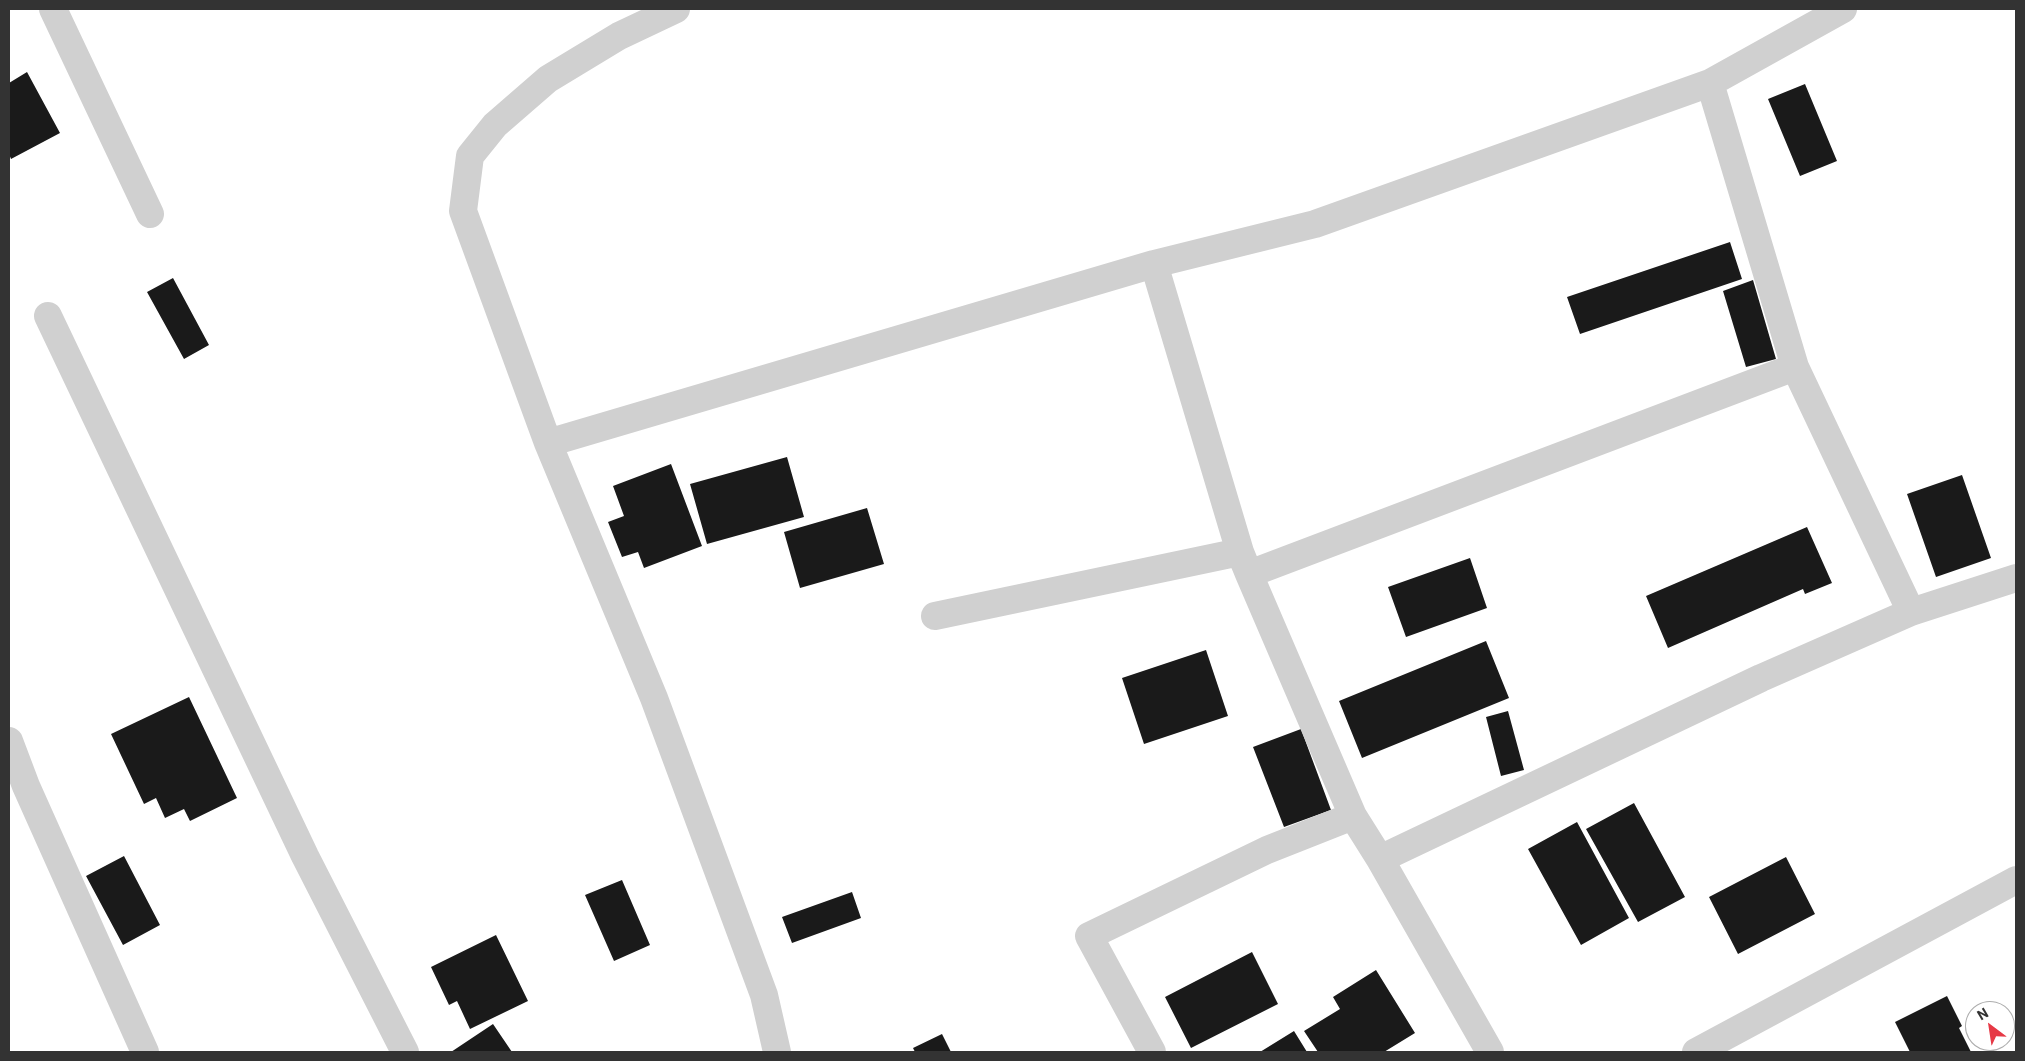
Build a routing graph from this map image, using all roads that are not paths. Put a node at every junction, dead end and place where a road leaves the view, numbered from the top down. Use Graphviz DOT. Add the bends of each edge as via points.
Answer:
graph roads {
  1 [pos="53,9"];
  2 [pos="676,9"];
  3 [pos="1843,9"];
  4 [pos="1710,83"];
  5 [pos="150,214"];
  6 [pos="1154,264"];
  7 [pos="48,316"];
  8 [pos="1795,367"];
  9 [pos="548,443"];
  10 [pos="1245,563"];
  11 [pos="2016,578"];
  12 [pos="1912,612"];
  13 [pos="935,616"];
  14 [pos="9,741"];
  15 [pos="1353,816"];
  16 [pos="1380,859"];
  17 [pos="2016,880"];
  18 [pos="145,1052"];
  19 [pos="405,1052"];
  20 [pos="777,1052"];
  21 [pos="1152,1052"];
  22 [pos="1490,1052"];
  23 [pos="1696,1052"];
  1 -- 5 [label="street"];
  2 -- 9 [label="street" via="619,36 548,79 495,126 470,156 462,211"];
  3 -- 4 [label="street"];
  4 -- 6 [label="street" via="1315,224"];
  4 -- 8 [label="street"];
  6 -- 9 [label="street"];
  6 -- 10 [label="street"];
  7 -- 19 [label="street" via="301,847"];
  8 -- 10 [label="street"];
  8 -- 12 [label="street"];
  9 -- 20 [label="street" via="654,698 764,995"];
  10 -- 13 [label="street"];
  10 -- 15 [label="street"];
  11 -- 12 [label="street"];
  12 -- 16 [label="street" via="1752,683"];
  14 -- 18 [label="street"];
  15 -- 16 [label="street"];
  15 -- 21 [label="street" via="1267,850 1089,936"];
  16 -- 22 [label="street"];
  17 -- 23 [label="street"];
}
